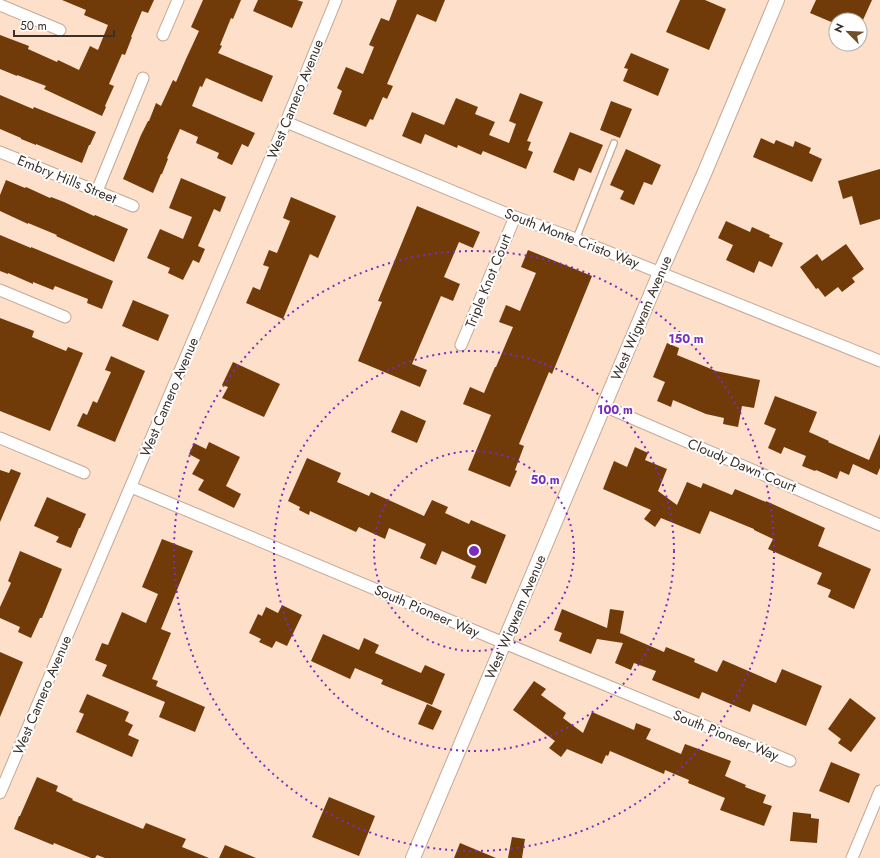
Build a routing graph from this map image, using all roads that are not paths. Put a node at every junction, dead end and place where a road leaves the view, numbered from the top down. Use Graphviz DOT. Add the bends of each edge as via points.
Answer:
graph roads {
  1 [pos="178,0"];
  2 [pos="336,0"];
  3 [pos="777,0"];
  4 [pos="0,5"];
  5 [pos="60,30"];
  6 [pos="163,35"];
  7 [pos="144,78"];
  8 [pos="286,122"];
  9 [pos="614,143"];
  10 [pos="0,152"];
  11 [pos="97,191"];
  12 [pos="133,206"];
  13 [pos="515,217"];
  14 [pos="576,239"];
  15 [pos="660,273"];
  16 [pos="0,290"];
  17 [pos="65,317"];
  18 [pos="461,345"];
  19 [pos="880,361"];
  20 [pos="604,406"];
  21 [pos="0,438"];
  22 [pos="84,472"];
  23 [pos="131,487"];
  24 [pos="880,525"];
  25 [pos="504,643"];
  26 [pos="790,761"];
  27 [pos="0,794"];
  28 [pos="879,795"];
  29 [pos="413,858"];
  30 [pos="852,858"];
  1 -- 6 [label="street"];
  2 -- 8 [label="street, West Camero Avenue"];
  3 -- 15 [label="street, West Wigwam Avenue"];
  4 -- 5 [label="street"];
  7 -- 11 [label="street"];
  8 -- 13 [label="street, South Monte Cristo Way"];
  8 -- 23 [label="street, West Camero Avenue"];
  9 -- 14 [label="lane"];
  10 -- 11 [label="street, Embry Hills Street"];
  11 -- 12 [label="street, Embry Hills Street"];
  13 -- 14 [label="street, South Monte Cristo Way"];
  13 -- 18 [label="street, Triple Knot Court"];
  14 -- 15 [label="street, South Monte Cristo Way"];
  15 -- 19 [label="street, South Monte Cristo Way"];
  15 -- 20 [label="street, West Wigwam Avenue"];
  16 -- 17 [label="street"];
  20 -- 24 [label="street, Cloudy Dawn Court"];
  20 -- 25 [label="street, West Wigwam Avenue"];
  21 -- 22 [label="street"];
  23 -- 25 [label="street, South Pioneer Way"];
  23 -- 27 [label="street, West Camero Avenue"];
  25 -- 26 [label="street, South Pioneer Way"];
  25 -- 29 [label="street, West Wigwam Avenue"];
  28 -- 30 [label="street"];
}
